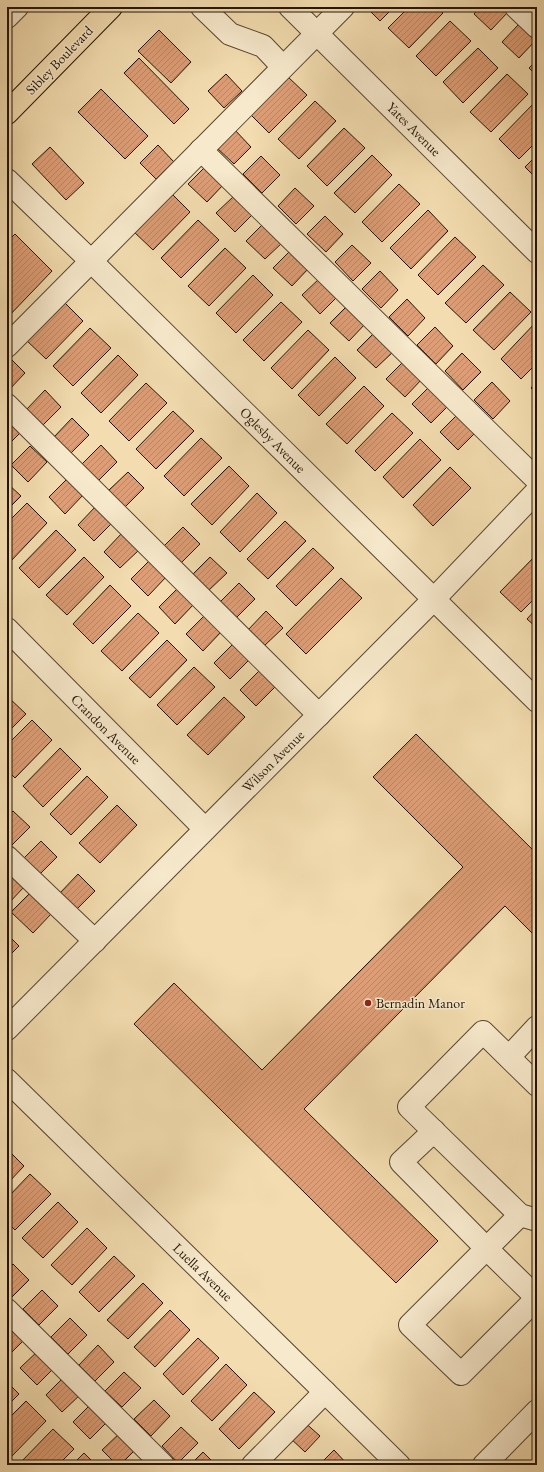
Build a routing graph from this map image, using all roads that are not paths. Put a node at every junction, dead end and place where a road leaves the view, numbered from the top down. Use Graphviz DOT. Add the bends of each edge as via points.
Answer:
graph roads {
  1 [pos="17,7"];
  2 [pos="111,7"];
  3 [pos="202,7"];
  4 [pos="290,7"];
  5 [pos="342,7"];
  6 [pos="516,7"];
  7 [pos="7,17"];
  8 [pos="537,27"];
  9 [pos="317,33"];
  10 [pos="283,67"];
  11 [pos="7,113"];
  12 [pos="201,150"];
  13 [pos="10,190"];
  14 [pos="537,252"];
  15 [pos="91,261"];
  16 [pos="7,346"];
  17 [pos="7,405"];
  18 [pos="537,480"];
  19 [pos="537,491"];
  20 [pos="434,599"];
  21 [pos="7,629"];
  22 [pos="537,701"];
  23 [pos="319,715"];
  24 [pos="205,829"];
  25 [pos="7,857"];
  26 [pos="94,941"];
  27 [pos="537,1028"];
  28 [pos="7,1029"];
  29 [pos="509,1057"];
  30 [pos="7,1080"];
  31 [pos="537,1085"];
  32 [pos="434,1130"];
  33 [pos="528,1217"];
  34 [pos="486,1248"];
  35 [pos="537,1298"];
  36 [pos="7,1310"];
  37 [pos="326,1392"];
  38 [pos="537,1411"];
  39 [pos="163,1465"];
  40 [pos="253,1465"];
  41 [pos="399,1465"];
  42 [pos="484,1465"];
  1 -- 7 [label="street"];
  2 -- 11 [label="main road, Sibley Boulevard"];
  3 -- 10 [label="street" via="230,34 263,46"];
  4 -- 9 [label="street, Yates Avenue"];
  5 -- 9 [label="street"];
  6 -- 8 [label="street"];
  9 -- 10 [label="street"];
  9 -- 14 [label="street, Yates Avenue"];
  10 -- 12 [label="street"];
  12 -- 15 [label="street"];
  12 -- 18 [label="street"];
  13 -- 15 [label="street, Oglesby Avenue"];
  15 -- 16 [label="street"];
  15 -- 20 [label="street, Oglesby Avenue"];
  17 -- 23 [label="street"];
  19 -- 20 [label="street, Wilson Avenue"];
  20 -- 22 [label="street, Oglesby Avenue"];
  20 -- 23 [label="street, Wilson Avenue"];
  21 -- 24 [label="street, Crandon Avenue"];
  23 -- 24 [label="street, Wilson Avenue"];
  24 -- 26 [label="street, Wilson Avenue"];
  25 -- 26 [label="street"];
  26 -- 28 [label="street, Wilson Avenue"];
  27 -- 29 [label="street"];
  29 -- 31 [label="street"];
  29 -- 32 [label="street" via="483,1032 409,1106"];
  30 -- 37 [label="street, Luella Avenue"];
  32 -- 33 [label="street"];
  32 -- 34 [label="street" via="402,1162"];
  33 -- 34 [label="street"];
  34 -- 35 [label="street"];
  34 -- 35 [label="street" via="410,1325 461,1374"];
  36 -- 39 [label="street"];
  37 -- 40 [label="street"];
  37 -- 41 [label="street, Luella Avenue"];
  38 -- 42 [label="street"];
}
